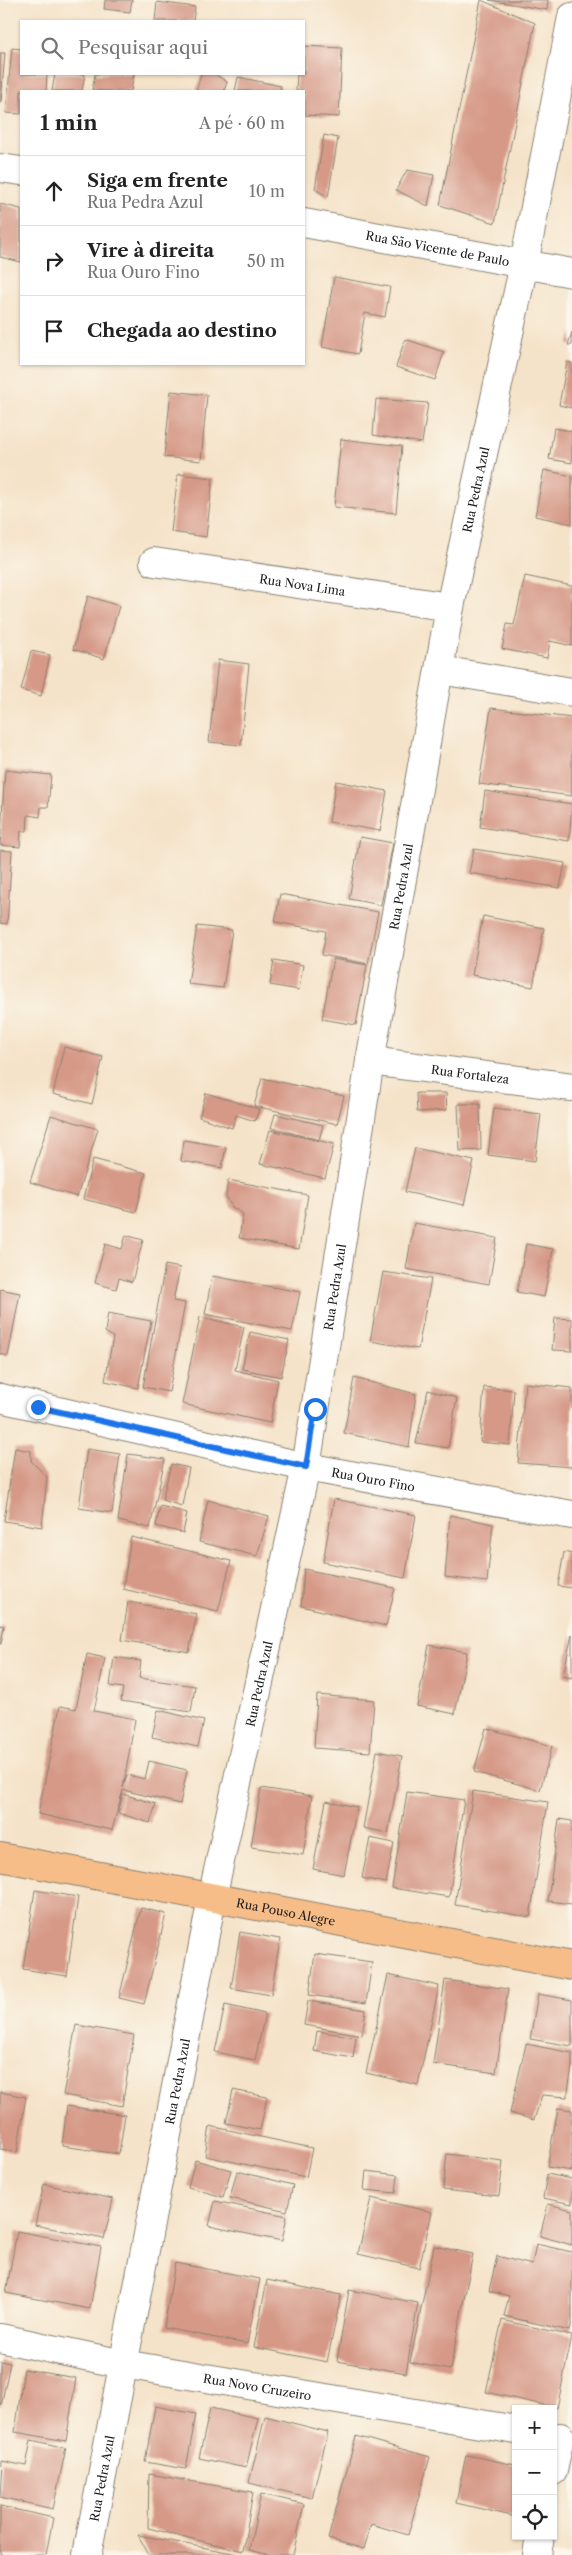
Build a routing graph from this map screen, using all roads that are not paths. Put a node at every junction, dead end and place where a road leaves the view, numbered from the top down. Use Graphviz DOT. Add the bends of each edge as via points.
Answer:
graph roads {
  1 [pos="572,18"];
  2 [pos="0,168"];
  3 [pos="20,172"];
  4 [pos="305,223"];
  5 [pos="524,264"];
  6 [pos="572,273"];
  7 [pos="154,562"];
  8 [pos="450,607"];
  9 [pos="440,670"];
  10 [pos="572,692"];
  11 [pos="370,1061"];
  12 [pos="572,1087"];
  13 [pos="0,1398"];
  14 [pos="306,1467"];
  15 [pos="572,1515"];
  16 [pos="0,1857"];
  17 [pos="212,1898"];
  18 [pos="572,1966"];
  19 [pos="0,2338"];
  20 [pos="123,2364"];
  21 [pos="512,2429"];
  22 [pos="562,2438"];
  23 [pos="557,2456"];
  24 [pos="539,2540"];
  25 [pos="87,2555"];
  26 [pos="537,2555"];
  1 -- 5 [label="street, Rua Pedra Azul"];
  2 -- 3 [label="street"];
  4 -- 5 [label="street, Rua São Vicente de Paulo"];
  5 -- 6 [label="street, Rua São Vicente de Paulo"];
  5 -- 8 [label="street, Rua Pedra Azul"];
  7 -- 8 [label="street, Rua Nova Lima"];
  8 -- 9 [label="street, Rua Pedra Azul"];
  9 -- 10 [label="street"];
  9 -- 11 [label="street, Rua Pedra Azul"];
  11 -- 12 [label="street, Rua Fortaleza"];
  11 -- 14 [label="street, Rua Pedra Azul"];
  13 -- 14 [label="street, Rua Ouro Fino"];
  14 -- 15 [label="street, Rua Ouro Fino"];
  14 -- 17 [label="street, Rua Pedra Azul"];
  16 -- 17 [label="main road, Rua Pouso Alegre"];
  17 -- 18 [label="main road, Rua Pouso Alegre"];
  17 -- 20 [label="street, Rua Pedra Azul"];
  19 -- 20 [label="street, Rua Novo Cruzeiro"];
  20 -- 21 [label="street, Rua Novo Cruzeiro"];
  20 -- 25 [label="street, Rua Pedra Azul"];
  22 -- 23 [label="street"];
  24 -- 26 [label="street"];
}
